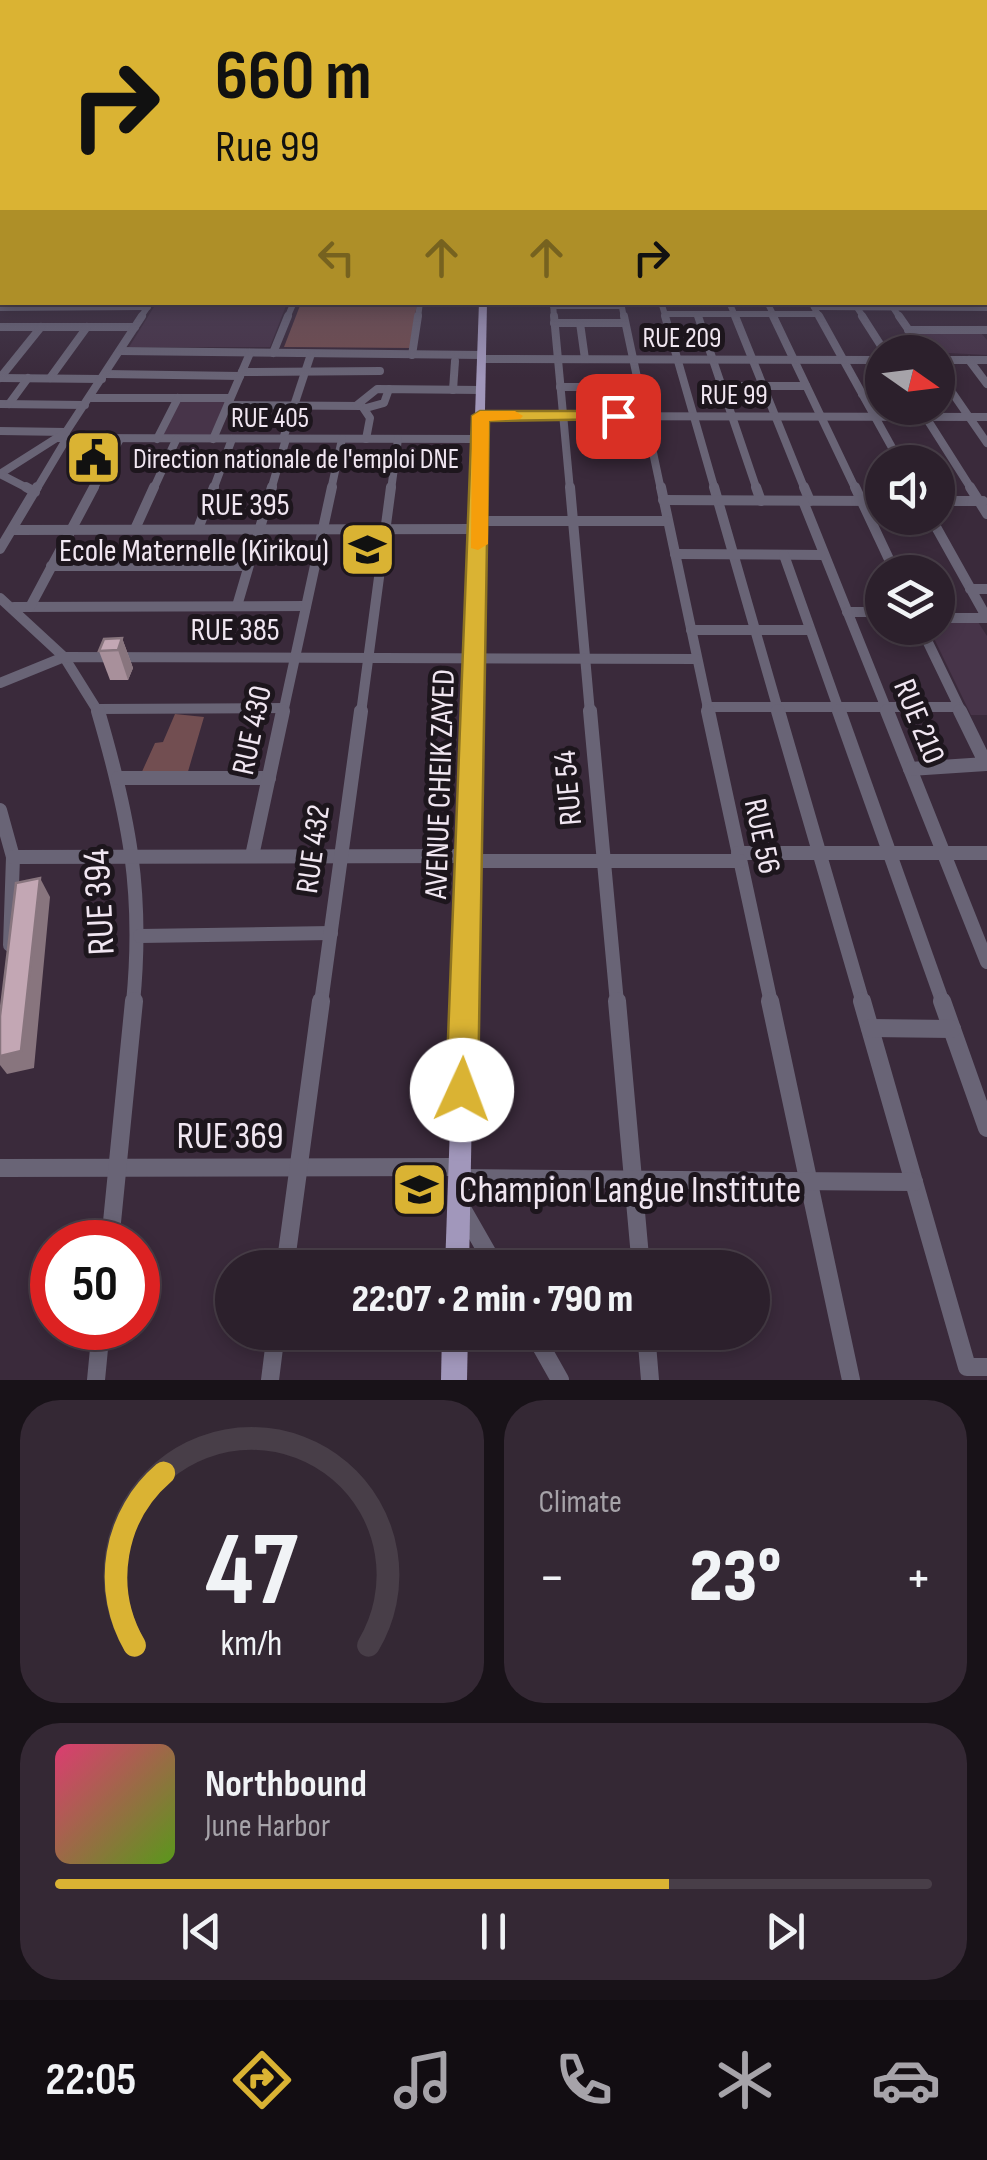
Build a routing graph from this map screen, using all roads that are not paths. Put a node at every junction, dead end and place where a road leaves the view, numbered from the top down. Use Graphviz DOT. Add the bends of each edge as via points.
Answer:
graph roads {
  1 [pos="150,305"];
  2 [pos="293,305"];
  3 [pos="420,305"];
  4 [pos="483,305"];
  5 [pos="553,305"];
  6 [pos="621,305"];
  7 [pos="730,305"];
  8 [pos="768,305"];
  9 [pos="855,305"];
  10 [pos="891,305"];
  11 [pos="928,305"];
  12 [pos="962,305"];
  13 [pos="7,306"];
  14 [pos="663,308"];
  15 [pos="814,308"];
  16 [pos="987,308"];
  17 [pos="697,314"];
  18 [pos="734,314"];
  19 [pos="772,314"];
  20 [pos="0,318"];
  21 [pos="554,322"];
  22 [pos="580,322"];
  23 [pos="625,322"];
  24 [pos="0,327"];
  25 [pos="42,327"];
  26 [pos="88,327"];
  27 [pos="136,327"];
  28 [pos="908,330"];
  29 [pos="947,330"];
  30 [pos="986,332"];
  31 [pos="872,335"];
  32 [pos="912,335"];
  33 [pos="120,352"];
  34 [pos="250,353"];
  35 [pos="273,353"];
  36 [pos="311,354"];
  37 [pos="384,354"];
  38 [pos="412,354"];
  39 [pos="482,357"];
  40 [pos="865,358"];
  41 [pos="558,359"];
  42 [pos="585,359"];
  43 [pos="633,359"];
  44 [pos="678,359"];
  45 [pos="712,359"];
  46 [pos="752,360"];
  47 [pos="794,360"];
  48 [pos="843,360"];
  49 [pos="955,360"];
  50 [pos="969,360"];
  51 [pos="987,360"];
  52 [pos="455,361"];
  53 [pos="306,372"];
  54 [pos="380,372"];
  55 [pos="241,373"];
  56 [pos="104,376"];
  57 [pos="0,378"];
  58 [pos="28,378"];
  59 [pos="50,378"];
  60 [pos="987,384"];
  61 [pos="721,386"];
  62 [pos="763,386"];
  63 [pos="806,386"];
  64 [pos="560,387"];
  65 [pos="638,387"];
  66 [pos="376,390"];
  67 [pos="389,390"];
  68 [pos="453,390"];
  69 [pos="481,390"];
  70 [pos="862,394"];
  71 [pos="955,397"];
  72 [pos="178,398"];
  73 [pos="865,400"];
  74 [pos="88,401"];
  75 [pos="229,401"];
  76 [pos="4,404"];
  77 [pos="294,405"];
  78 [pos="361,407"];
  79 [pos="955,415"];
  80 [pos="480,416"];
  81 [pos="563,416"];
  82 [pos="645,416"];
  83 [pos="694,416"];
  84 [pos="732,416"];
  85 [pos="775,416"];
  86 [pos="821,416"];
  87 [pos="865,416"];
  88 [pos="968,416"];
  89 [pos="987,416"];
  90 [pos="932,425"];
  91 [pos="0,431"];
  92 [pos="64,436"];
  93 [pos="120,439"];
  94 [pos="157,439"];
  95 [pos="284,439"];
  96 [pos="342,439"];
  97 [pos="366,439"];
  98 [pos="398,439"];
  99 [pos="481,439"];
  100 [pos="176,440"];
  101 [pos="213,440"];
  102 [pos="232,440"];
  103 [pos="987,443"];
  104 [pos="0,474"];
  105 [pos="35,492"];
  106 [pos="663,500"];
  107 [pos="718,500"];
  108 [pos="761,500"];
  109 [pos="806,500"];
  110 [pos="861,501"];
  111 [pos="865,501"];
  112 [pos="955,501"];
  113 [pos="983,501"];
  114 [pos="987,514"];
  115 [pos="573,521"];
  116 [pos="668,521"];
  117 [pos="479,525"];
  118 [pos="386,527"];
  119 [pos="198,529"];
  120 [pos="260,529"];
  121 [pos="323,529"];
  122 [pos="12,530"];
  123 [pos="71,530"];
  124 [pos="135,530"];
  125 [pos="940,535"];
  126 [pos="0,549"];
  127 [pos="674,554"];
  128 [pos="734,554"];
  129 [pos="784,555"];
  130 [pos="824,555"];
  131 [pos="887,555"];
  132 [pos="51,566"];
  133 [pos="248,566"];
  134 [pos="970,588"];
  135 [pos="987,588"];
  136 [pos="0,598"];
  137 [pos="22,606"];
  138 [pos="236,606"];
  139 [pos="306,606"];
  140 [pos="847,612"];
  141 [pos="865,612"];
  142 [pos="955,618"];
  143 [pos="987,618"];
  144 [pos="690,630"];
  145 [pos="755,630"];
  146 [pos="810,630"];
  147 [pos="930,645"];
  148 [pos="475,656"];
  149 [pos="296,657"];
  150 [pos="368,657"];
  151 [pos="64,658"];
  152 [pos="586,659"];
  153 [pos="697,659"];
  154 [pos="0,683"];
  155 [pos="707,707"];
  156 [pos="778,707"];
  157 [pos="838,707"];
  158 [pos="885,707"];
  159 [pos="960,707"];
  160 [pos="98,708"];
  161 [pos="284,708"];
  162 [pos="986,764"];
  163 [pos="910,770"];
  164 [pos="118,778"];
  165 [pos="269,778"];
  166 [pos="0,810"];
  167 [pos="820,853"];
  168 [pos="890,853"];
  169 [pos="944,853"];
  170 [pos="987,853"];
  171 [pos="252,856"];
  172 [pos="341,856"];
  173 [pos="12,857"];
  174 [pos="134,857"];
  175 [pos="739,857"];
  176 [pos="469,858"];
  177 [pos="604,861"];
  178 [pos="6,928"];
  179 [pos="331,933"];
  180 [pos="140,936"];
  181 [pos="987,962"];
  182 [pos="9,963"];
  183 [pos="870,1028"];
  184 [pos="952,1029"];
  185 [pos="987,1128"];
  186 [pos="299,1167"];
  187 [pos="0,1168"];
  188 [pos="118,1168"];
  189 [pos="460,1172"];
  190 [pos="634,1178"];
  191 [pos="808,1179"];
  192 [pos="914,1182"];
  193 [pos="459,1204"];
  194 [pos="112,1220"];
  195 [pos="287,1250"];
  196 [pos="458,1250"];
  197 [pos="486,1250"];
  198 [pos="640,1250"];
  199 [pos="99,1350"];
  200 [pos="274,1350"];
  201 [pos="455,1350"];
  202 [pos="543,1350"];
  203 [pos="648,1350"];
  204 [pos="987,1367"];
  205 [pos="96,1380"];
  206 [pos="270,1380"];
  207 [pos="454,1380"];
  208 [pos="560,1380"];
  209 [pos="650,1380"];
  210 [pos="851,1380"];
  1 -- 13 [label="street"];
  1 -- 27 [label="street"];
  2 -- 35 [label="street"];
  3 -- 38 [label="street"];
  4 -- 39 [label="main road, AVENUE CHEIK ZAYED"];
  5 -- 21 [label="street, RUE 54"];
  6 -- 23 [label="street, RUE 56"];
  7 -- 18 [label="street, RUE 210"];
  8 -- 19 [label="street"];
  9 -- 10 [label="street"];
  9 -- 15 [label="street"];
  9 -- 31 [label="street"];
  10 -- 11 [label="street"];
  10 -- 28 [label="street"];
  11 -- 12 [label="street"];
  11 -- 29 [label="street"];
  12 -- 16 [label="street"];
  12 -- 30 [label="street"];
  13 -- 20 [label="street"];
  14 -- 17 [label="street"];
  14 -- 44 [label="street"];
  15 -- 19 [label="street"];
  15 -- 48 [label="street"];
  17 -- 18 [label="street"];
  17 -- 45 [label="street"];
  18 -- 19 [label="street"];
  18 -- 46 [label="street, RUE 210"];
  19 -- 47 [label="street"];
  21 -- 22 [label="street"];
  21 -- 41 [label="street, RUE 54"];
  22 -- 23 [label="street"];
  22 -- 42 [label="street"];
  23 -- 43 [label="street, RUE 56"];
  24 -- 25 [label="street"];
  25 -- 26 [label="street"];
  25 -- 57 [label="street"];
  26 -- 27 [label="street"];
  26 -- 59 [label="street"];
  27 -- 33 [label="street"];
  28 -- 29 [label="street"];
  28 -- 32 [label="street"];
  29 -- 30 [label="street"];
  33 -- 34 [label="street, RUE 209"];
  33 -- 56 [label="street"];
  34 -- 35 [label="street, RUE 209"];
  34 -- 55 [label="street"];
  35 -- 36 [label="street, RUE 209"];
  36 -- 37 [label="street, RUE 209"];
  36 -- 53 [label="street"];
  37 -- 38 [label="street, RUE 209"];
  37 -- 54 [label="street"];
  38 -- 39 [label="street, RUE 209"];
  39 -- 41 [label="street, RUE 209"];
  39 -- 69 [label="main road, AVENUE CHEIK ZAYED"];
  40 -- 48 [label="street, RUE 209"];
  41 -- 42 [label="street, RUE 209"];
  41 -- 64 [label="street, RUE 54"];
  42 -- 43 [label="street, RUE 209"];
  43 -- 44 [label="street, RUE 209"];
  43 -- 65 [label="street, RUE 56"];
  44 -- 45 [label="street, RUE 209"];
  44 -- 83 [label="street"];
  45 -- 46 [label="street, RUE 209"];
  45 -- 61 [label="street"];
  46 -- 47 [label="street, RUE 209"];
  46 -- 62 [label="street, RUE 210"];
  47 -- 48 [label="street, RUE 209"];
  47 -- 63 [label="street"];
  48 -- 70 [label="street"];
  49 -- 50 [label="street"];
  50 -- 51 [label="street"];
  50 -- 60 [label="street"];
  52 -- 68 [label="street"];
  53 -- 54 [label="street"];
  53 -- 55 [label="street"];
  53 -- 77 [label="street"];
  54 -- 66 [label="street"];
  55 -- 56 [label="street"];
  55 -- 75 [label="street"];
  56 -- 59 [label="street"];
  56 -- 74 [label="street"];
  57 -- 58 [label="street"];
  58 -- 59 [label="street"];
  58 -- 76 [label="street"];
  61 -- 62 [label="street"];
  61 -- 84 [label="street"];
  62 -- 63 [label="street"];
  62 -- 85 [label="street, RUE 210"];
  63 -- 86 [label="street"];
  64 -- 65 [label="street"];
  64 -- 81 [label="street, RUE 54"];
  65 -- 82 [label="street, RUE 56"];
  66 -- 67 [label="street"];
  66 -- 78 [label="street"];
  67 -- 68 [label="street"];
  67 -- 78 [label="street" via="384,403"];
  68 -- 69 [label="street"];
  69 -- 80 [label="main road, AVENUE CHEIK ZAYED"];
  70 -- 73 [label="street"];
  71 -- 88 [label="street"];
  72 -- 74 [label="street"];
  72 -- 75 [label="street"];
  72 -- 94 [label="street"];
  74 -- 76 [label="street"];
  74 -- 92 [label="street"];
  75 -- 77 [label="street"];
  75 -- 101 [label="street"];
  77 -- 78 [label="street"];
  77 -- 95 [label="street"];
  78 -- 97 [label="street" via="370,418"];
  79 -- 88 [label="street, RUE 99"];
  80 -- 81 [label="street, RUE 99"];
  80 -- 99 [label="main road, AVENUE CHEIK ZAYED"];
  81 -- 82 [label="street, RUE 99"];
  81 -- 115 [label="street, RUE 54"];
  82 -- 83 [label="street, RUE 99"];
  82 -- 106 [label="street, RUE 56"];
  83 -- 84 [label="street, RUE 99"];
  83 -- 107 [label="street"];
  84 -- 85 [label="street, RUE 99"];
  84 -- 108 [label="street"];
  85 -- 86 [label="street, RUE 99"];
  85 -- 109 [label="street, RUE 210"];
  86 -- 87 [label="street, RUE 99"];
  86 -- 110 [label="street"];
  88 -- 89 [label="street, RUE 99"];
  88 -- 103 [label="street"];
  90 -- 113 [label="street"];
  91 -- 92 [label="street, RUE 405"];
  92 -- 93 [label="street, RUE 405"];
  92 -- 104 [label="street"];
  92 -- 105 [label="street"];
  93 -- 94 [label="street, RUE 405"];
  93 -- 123 [label="street"];
  94 -- 100 [label="street, RUE 405"];
  95 -- 96 [label="street, RUE 405"];
  95 -- 102 [label="street, RUE 405"];
  95 -- 120 [label="street"];
  96 -- 97 [label="street, RUE 405"];
  96 -- 121 [label="street, RUE 430"];
  97 -- 98 [label="street, RUE 405"];
  98 -- 99 [label="street, RUE 405"];
  98 -- 118 [label="street, RUE 432"];
  99 -- 117 [label="main road, AVENUE CHEIK ZAYED"];
  100 -- 101 [label="street, RUE 405"];
  100 -- 124 [label="street"];
  101 -- 102 [label="street, RUE 405"];
  102 -- 119 [label="street"];
  104 -- 105 [label="street"];
  105 -- 122 [label="street"];
  106 -- 107 [label="street"];
  106 -- 116 [label="street, RUE 56"];
  107 -- 108 [label="street"];
  107 -- 128 [label="street"];
  108 -- 109 [label="street"];
  109 -- 110 [label="street"];
  109 -- 130 [label="street, RUE 210"];
  110 -- 111 [label="street"];
  110 -- 131 [label="street"];
  112 -- 113 [label="street"];
  113 -- 114 [label="street"];
  115 -- 116 [label="street, RUE 395"];
  115 -- 117 [label="street, RUE 395"];
  115 -- 152 [label="street, RUE 54"];
  116 -- 127 [label="street, RUE 56"];
  117 -- 118 [label="street, RUE 395"];
  117 -- 148 [label="main road, AVENUE CHEIK ZAYED"];
  118 -- 121 [label="street, RUE 395"];
  118 -- 150 [label="street, RUE 432"];
  119 -- 120 [label="street, RUE 395"];
  119 -- 124 [label="street, RUE 395"];
  120 -- 121 [label="street, RUE 395"];
  120 -- 133 [label="street"];
  121 -- 139 [label="street, RUE 430"];
  122 -- 123 [label="street, RUE 395"];
  122 -- 126 [label="street"];
  123 -- 124 [label="street, RUE 395"];
  123 -- 132 [label="street"];
  125 -- 134 [label="street"];
  127 -- 128 [label="street"];
  127 -- 144 [label="street, RUE 56"];
  128 -- 129 [label="street"];
  128 -- 145 [label="street"];
  129 -- 130 [label="street"];
  129 -- 146 [label="street"];
  130 -- 140 [label="street, RUE 210"];
  132 -- 133 [label="street"];
  132 -- 137 [label="street"];
  133 -- 138 [label="street"];
  134 -- 135 [label="street"];
  134 -- 143 [label="street"];
  136 -- 137 [label="street, RUE 394"];
  137 -- 138 [label="street"];
  137 -- 151 [label="street, RUE 394"];
  138 -- 139 [label="street"];
  139 -- 149 [label="street, RUE 430"];
  140 -- 141 [label="street"];
  140 -- 158 [label="street, RUE 210"];
  142 -- 143 [label="street"];
  144 -- 145 [label="street"];
  144 -- 153 [label="street, RUE 56"];
  145 -- 146 [label="street"];
  145 -- 156 [label="street"];
  146 -- 157 [label="street"];
  147 -- 159 [label="street"];
  148 -- 150 [label="street, RUE 385"];
  148 -- 152 [label="street, RUE 385"];
  148 -- 176 [label="main road, AVENUE CHEIK ZAYED"];
  149 -- 150 [label="street, RUE 385"];
  149 -- 151 [label="street, RUE 385"];
  149 -- 161 [label="street, RUE 430"];
  150 -- 172 [label="street, RUE 432"];
  151 -- 154 [label="street, RUE 385"];
  151 -- 160 [label="street, RUE 394"];
  152 -- 153 [label="street, RUE 385"];
  152 -- 177 [label="street, RUE 54"];
  153 -- 155 [label="street, RUE 56"];
  155 -- 156 [label="street"];
  155 -- 175 [label="street, RUE 56"];
  156 -- 157 [label="street"];
  156 -- 167 [label="street"];
  157 -- 158 [label="street"];
  157 -- 168 [label="street"];
  158 -- 159 [label="street"];
  158 -- 163 [label="street, RUE 210"];
  159 -- 162 [label="street"];
  160 -- 161 [label="street"];
  160 -- 164 [label="street, RUE 394"];
  161 -- 165 [label="street, RUE 430"];
  162 -- 163 [label="street"];
  163 -- 169 [label="street, RUE 210"];
  164 -- 165 [label="street"];
  164 -- 174 [label="street, RUE 394"];
  165 -- 171 [label="street, RUE 430"];
  166 -- 173 [label="street"];
  167 -- 168 [label="street"];
  167 -- 175 [label="street"];
  167 -- 183 [label="street"];
  168 -- 169 [label="street"];
  168 -- 184 [label="street"];
  169 -- 170 [label="street"];
  169 -- 181 [label="street, RUE 210"];
  171 -- 172 [label="street"];
  171 -- 174 [label="street"];
  172 -- 176 [label="street"];
  172 -- 179 [label="street, RUE 432"];
  173 -- 174 [label="street"];
  173 -- 178 [label="street"];
  174 -- 180 [label="street, RUE 394"];
  175 -- 177 [label="street"];
  175 -- 191 [label="street, RUE 56"];
  176 -- 177 [label="street"];
  176 -- 189 [label="main road, AVENUE CHEIK ZAYED"];
  177 -- 190 [label="street, RUE 54"];
  178 -- 182 [label="street"];
  179 -- 180 [label="street"];
  179 -- 186 [label="street, RUE 432"];
  180 -- 188 [label="street, RUE 394"];
  183 -- 184 [label="street"];
  183 -- 192 [label="street"];
  184 -- 185 [label="street"];
  186 -- 188 [label="street, RUE 369"];
  186 -- 189 [label="street, RUE 369"];
  186 -- 195 [label="street, RUE 432"];
  187 -- 188 [label="street, RUE 369"];
  188 -- 194 [label="street, RUE 394"];
  189 -- 190 [label="street, RUE 369"];
  189 -- 193 [label="main road, AVENUE CHEIK ZAYED"];
  190 -- 191 [label="street, RUE 369"];
  190 -- 198 [label="street, RUE 54"];
  191 -- 192 [label="street, RUE 369"];
  191 -- 210 [label="street, RUE 56"];
  192 -- 204 [label="street" via="967,1367"];
  193 -- 196 [label="main road, AVENUE CHEIK ZAYED"];
  193 -- 197 [label="street"];
  199 -- 205 [label="street"];
  200 -- 206 [label="street"];
  201 -- 207 [label="main road"];
  202 -- 208 [label="street"];
  203 -- 209 [label="street"];
}
